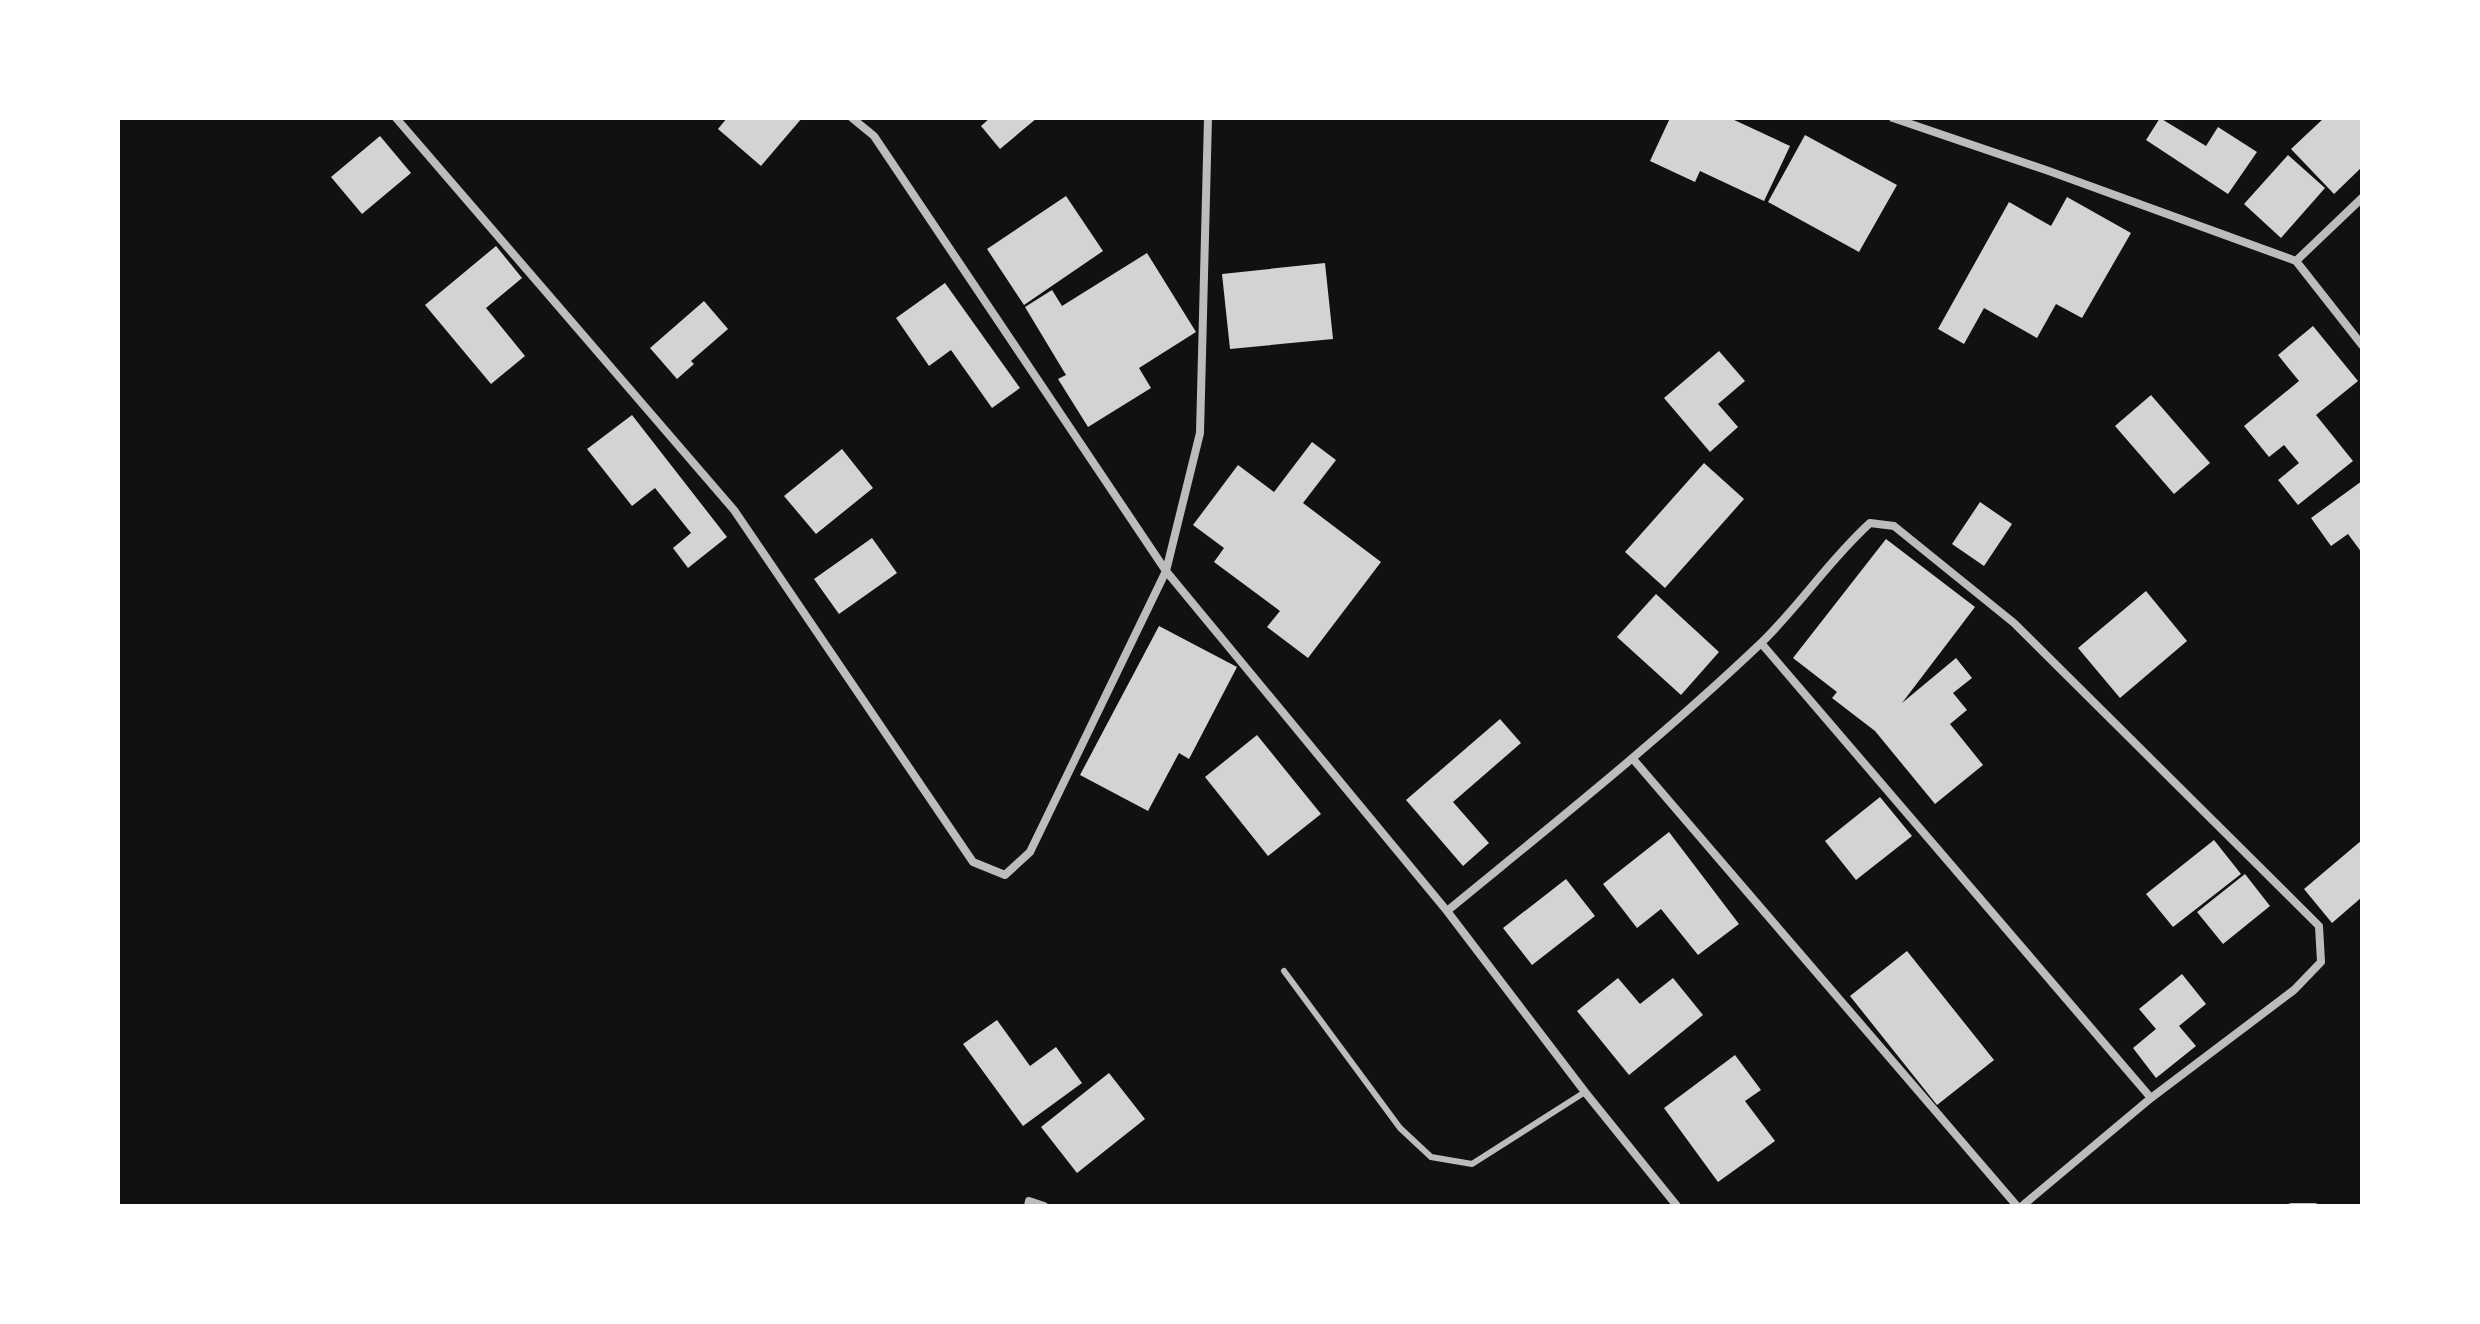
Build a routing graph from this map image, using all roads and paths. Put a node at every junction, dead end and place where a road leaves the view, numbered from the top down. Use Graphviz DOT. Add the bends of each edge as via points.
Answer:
graph roads {
  1 [pos="396,118"];
  2 [pos="852,118"];
  3 [pos="1208,118"];
  4 [pos="1893,118"];
  5 [pos="2362,198"];
  6 [pos="2296,261"];
  7 [pos="2362,345"];
  8 [pos="1166,571"];
  9 [pos="1761,643"];
  10 [pos="1633,759"];
  11 [pos="1447,911"];
  12 [pos="1284,971"];
  13 [pos="1585,1092"];
  14 [pos="2151,1098"];
  15 [pos="1028,1206"];
  16 [pos="1044,1206"];
  17 [pos="1677,1206"];
  18 [pos="2019,1206"];
  19 [pos="2291,1206"];
  20 [pos="2315,1206"];
  1 -- 8 [label="street" via="734,510 973,862 1005,875 1030,852"];
  2 -- 8 [label="street" via="874,136"];
  3 -- 8 [label="street" via="1200,433"];
  4 -- 6 [label="street"];
  5 -- 6 [label="street"];
  6 -- 7 [label="street"];
  8 -- 11 [label="street"];
  9 -- 10 [label="street"];
  9 -- 14 [label="street"];
  9 -- 14 [label="street" via="1870,523 1894,526 2014,623 2319,926 2321,962 2294,990"];
  10 -- 11 [label="street"];
  10 -- 18 [label="street"];
  11 -- 13 [label="street"];
  12 -- 13 [label="lane" via="1400,1128 1431,1157 1472,1164"];
  13 -- 17 [label="street"];
  14 -- 18 [label="street"];
  15 -- 16 [label="street" via="1029,1201"];
  19 -- 20 [label="lane"];
}
